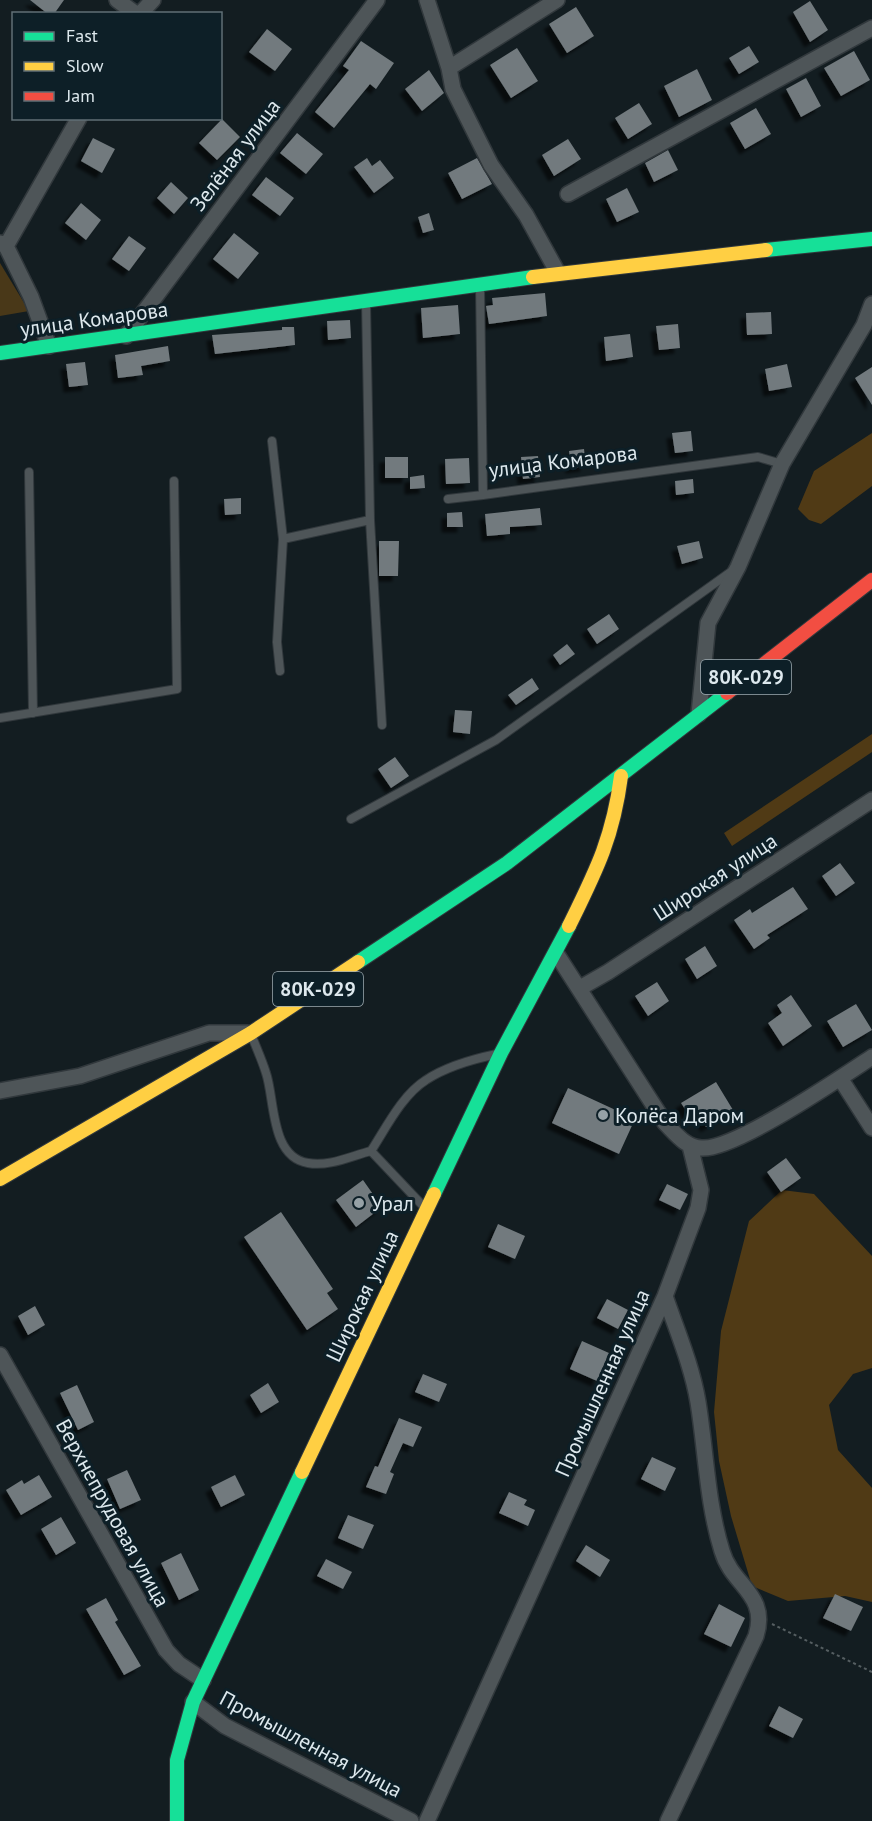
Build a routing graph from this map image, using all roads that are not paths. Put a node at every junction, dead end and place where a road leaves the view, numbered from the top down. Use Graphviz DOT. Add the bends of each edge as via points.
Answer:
graph roads {
  1 [pos="117,0"];
  2 [pos="153,0"];
  3 [pos="377,0"];
  4 [pos="427,0"];
  5 [pos="557,0"];
  6 [pos="135,12"];
  7 [pos="140,12"];
  8 [pos="872,28"];
  9 [pos="449,68"];
  10 [pos="78,120"];
  11 [pos="568,194"];
  12 [pos="872,239"];
  13 [pos="3,244"];
  14 [pos="558,273"];
  15 [pos="480,284"];
  16 [pos="366,301"];
  17 [pos="872,304"];
  18 [pos="126,336"];
  19 [pos="49,346"];
  20 [pos="0,353"];
  21 [pos="272,441"];
  22 [pos="782,464"];
  23 [pos="29,472"];
  24 [pos="174,481"];
  25 [pos="483,495"];
  26 [pos="448,499"];
  27 [pos="370,520"];
  28 [pos="283,539"];
  29 [pos="738,567"];
  30 [pos="872,580"];
  31 [pos="280,671"];
  32 [pos="33,712"];
  33 [pos="699,714"];
  34 [pos="0,718"];
  35 [pos="382,724"];
  36 [pos="621,776"];
  37 [pos="872,800"];
  38 [pos="351,819"];
  39 [pos="556,952"];
  40 [pos="580,987"];
  41 [pos="251,1033"];
  42 [pos="501,1053"];
  43 [pos="872,1057"];
  44 [pos="840,1078"];
  45 [pos="0,1091"];
  46 [pos="872,1128"];
  47 [pos="690,1146"];
  48 [pos="371,1151"];
  49 [pos="0,1179"];
  50 [pos="426,1209"];
  51 [pos="665,1296"];
  52 [pos="0,1355"];
  53 [pos="203,1680"];
  54 [pos="193,1702"];
  55 [pos="177,1821"];
  56 [pos="411,1821"];
  57 [pos="427,1821"];
  58 [pos="668,1821"];
  1 -- 6 [label="street"];
  2 -- 7 [label="street"];
  3 -- 18 [label="street, Зелёная улица"];
  4 -- 9 [label="street"];
  5 -- 9 [label="street"];
  8 -- 11 [label="street"];
  9 -- 14 [label="street" via="453,88 491,165 526,215"];
  10 -- 13 [label="street"];
  12 -- 14 [label="street, улица Комарова"];
  13 -- 19 [label="street" via="31,297"];
  14 -- 15 [label="street, улица Комарова"];
  15 -- 16 [label="street, улица Комарова"];
  15 -- 25 [label="lane, улица Комарова"];
  16 -- 18 [label="street, улица Комарова"];
  16 -- 27 [label="lane"];
  17 -- 22 [label="street" via="864,325"];
  18 -- 19 [label="street, улица Комарова"];
  19 -- 20 [label="street, улица Комарова"];
  21 -- 28 [label="lane"];
  22 -- 25 [label="lane, улица Комарова" via="758,458"];
  22 -- 29 [label="street"];
  23 -- 32 [label="lane"];
  24 -- 32 [label="lane" via="177,688"];
  25 -- 26 [label="lane"];
  27 -- 28 [label="lane"];
  27 -- 35 [label="lane"];
  28 -- 31 [label="lane" via="277,642"];
  29 -- 33 [label="street" via="708,623"];
  29 -- 38 [label="lane" via="496,740"];
  30 -- 33 [label="street, 80К-029"];
  32 -- 34 [label="lane"];
  33 -- 36 [label="street, 80К-029"];
  36 -- 39 [label="street, Широкая улица" via="616,816 603,857"];
  36 -- 41 [label="street, 80К-029" via="507,863"];
  37 -- 40 [label="street, Широкая улица"];
  39 -- 40 [label="street"];
  39 -- 42 [label="street, Широкая улица"];
  40 -- 47 [label="street" via="665,1123"];
  41 -- 45 [label="street" via="209,1033 80,1076"];
  41 -- 48 [label="lane" via="267,1074 275,1126 291,1154 306,1163 326,1164"];
  41 -- 49 [label="street, 80К-029"];
  42 -- 48 [label="lane" via="469,1060 426,1080 411,1093"];
  42 -- 50 [label="street, Широкая улица"];
  43 -- 44 [label="street"];
  44 -- 46 [label="street"];
  44 -- 47 [label="street" via="739,1138 703,1148"];
  47 -- 51 [label="street, Промышленная улица" via="701,1190"];
  48 -- 50 [label="lane"];
  50 -- 53 [label="street, Широкая улица"];
  51 -- 57 [label="street, Промышленная улица"];
  51 -- 58 [label="street" via="693,1382 723,1555 759,1608 761,1620"];
  52 -- 53 [label="street, Верхнепрудовая улица" via="166,1650 179,1665"];
  53 -- 54 [label="street, Широкая улица"];
  54 -- 55 [label="street" via="177,1760"];
  54 -- 56 [label="street, Промышленная улица" via="225,1726"];
}
